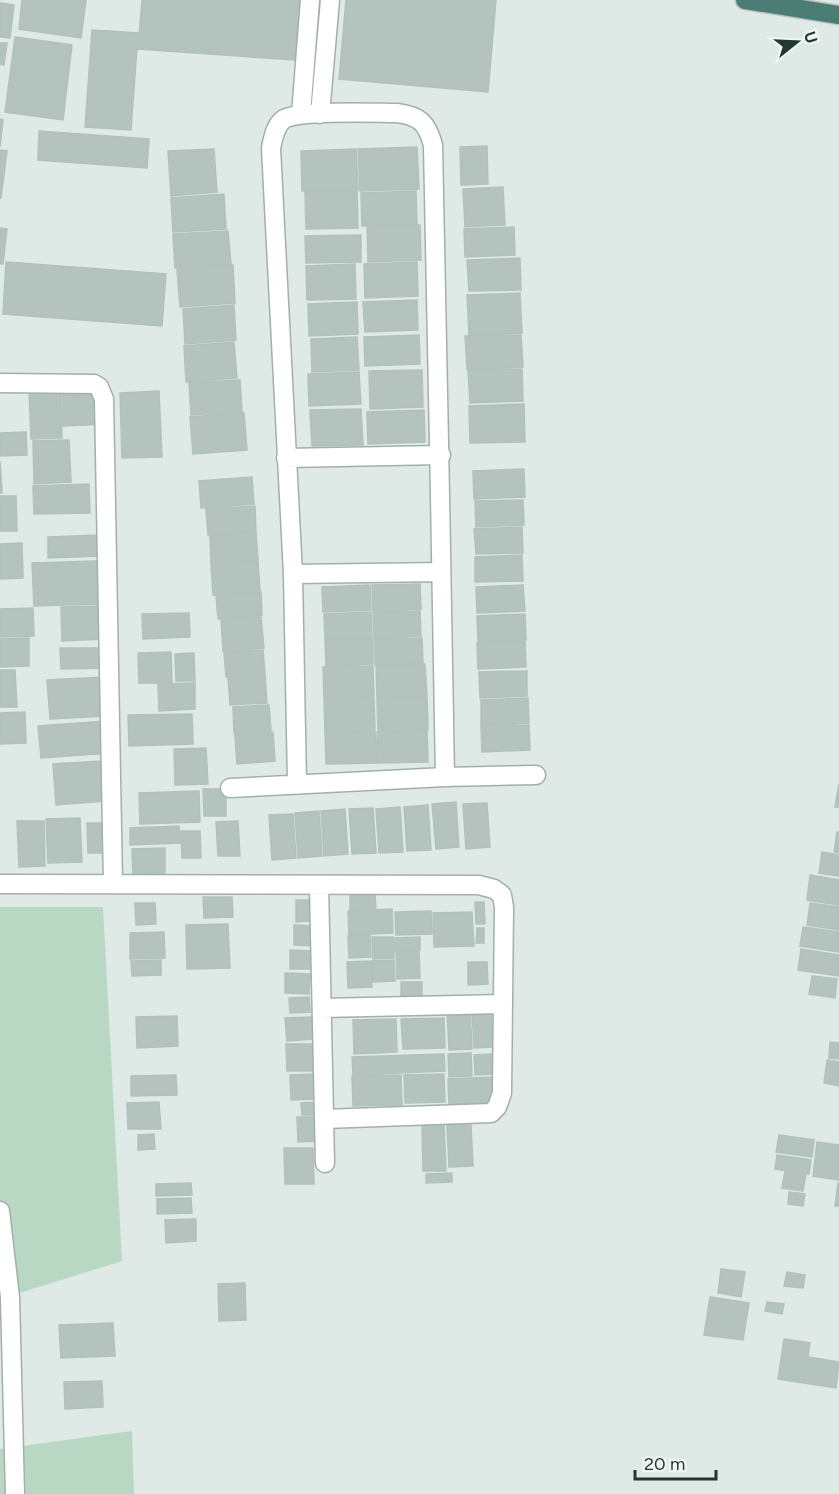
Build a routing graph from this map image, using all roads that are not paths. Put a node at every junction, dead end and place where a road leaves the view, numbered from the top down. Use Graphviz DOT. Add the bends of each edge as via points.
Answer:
graph roads {
  1 [pos="310,0"];
  2 [pos="330,0"];
  3 [pos="745,0"];
  4 [pos="839,15"];
  5 [pos="301,114"];
  6 [pos="320,114"];
  7 [pos="0,383"];
  8 [pos="441,455"];
  9 [pos="286,458"];
  10 [pos="441,572"];
  11 [pos="293,574"];
  12 [pos="536,775"];
  13 [pos="445,777"];
  14 [pos="297,784"];
  15 [pos="230,788"];
  16 [pos="0,884"];
  17 [pos="113,884"];
  18 [pos="319,885"];
  19 [pos="503,1004"];
  20 [pos="321,1008"];
  21 [pos="324,1119"];
  22 [pos="325,1163"];
  23 [pos="0,1211"];
  24 [pos="15,1494"];
  1 -- 5 [label="street"];
  2 -- 6 [label="street"];
  3 -- 4 [label="highway"];
  5 -- 6 [label="street"];
  5 -- 9 [label="street" via="283,120 274,132 270,148"];
  6 -- 8 [label="street" via="413,115 430,133"];
  7 -- 17 [label="street" via="94,384 104,399"];
  8 -- 9 [label="street"];
  8 -- 10 [label="street"];
  9 -- 11 [label="street"];
  10 -- 11 [label="street"];
  10 -- 13 [label="street"];
  11 -- 14 [label="street"];
  12 -- 13 [label="street"];
  13 -- 14 [label="street"];
  14 -- 15 [label="street"];
  16 -- 17 [label="street"];
  17 -- 18 [label="street"];
  18 -- 19 [label="street" via="479,885 494,889 502,895 504,908"];
  18 -- 20 [label="street"];
  19 -- 20 [label="street"];
  19 -- 21 [label="street" via="502,1093 491,1113"];
  20 -- 21 [label="street"];
  21 -- 22 [label="street"];
  23 -- 24 [label="street" via="10,1297"];
}
